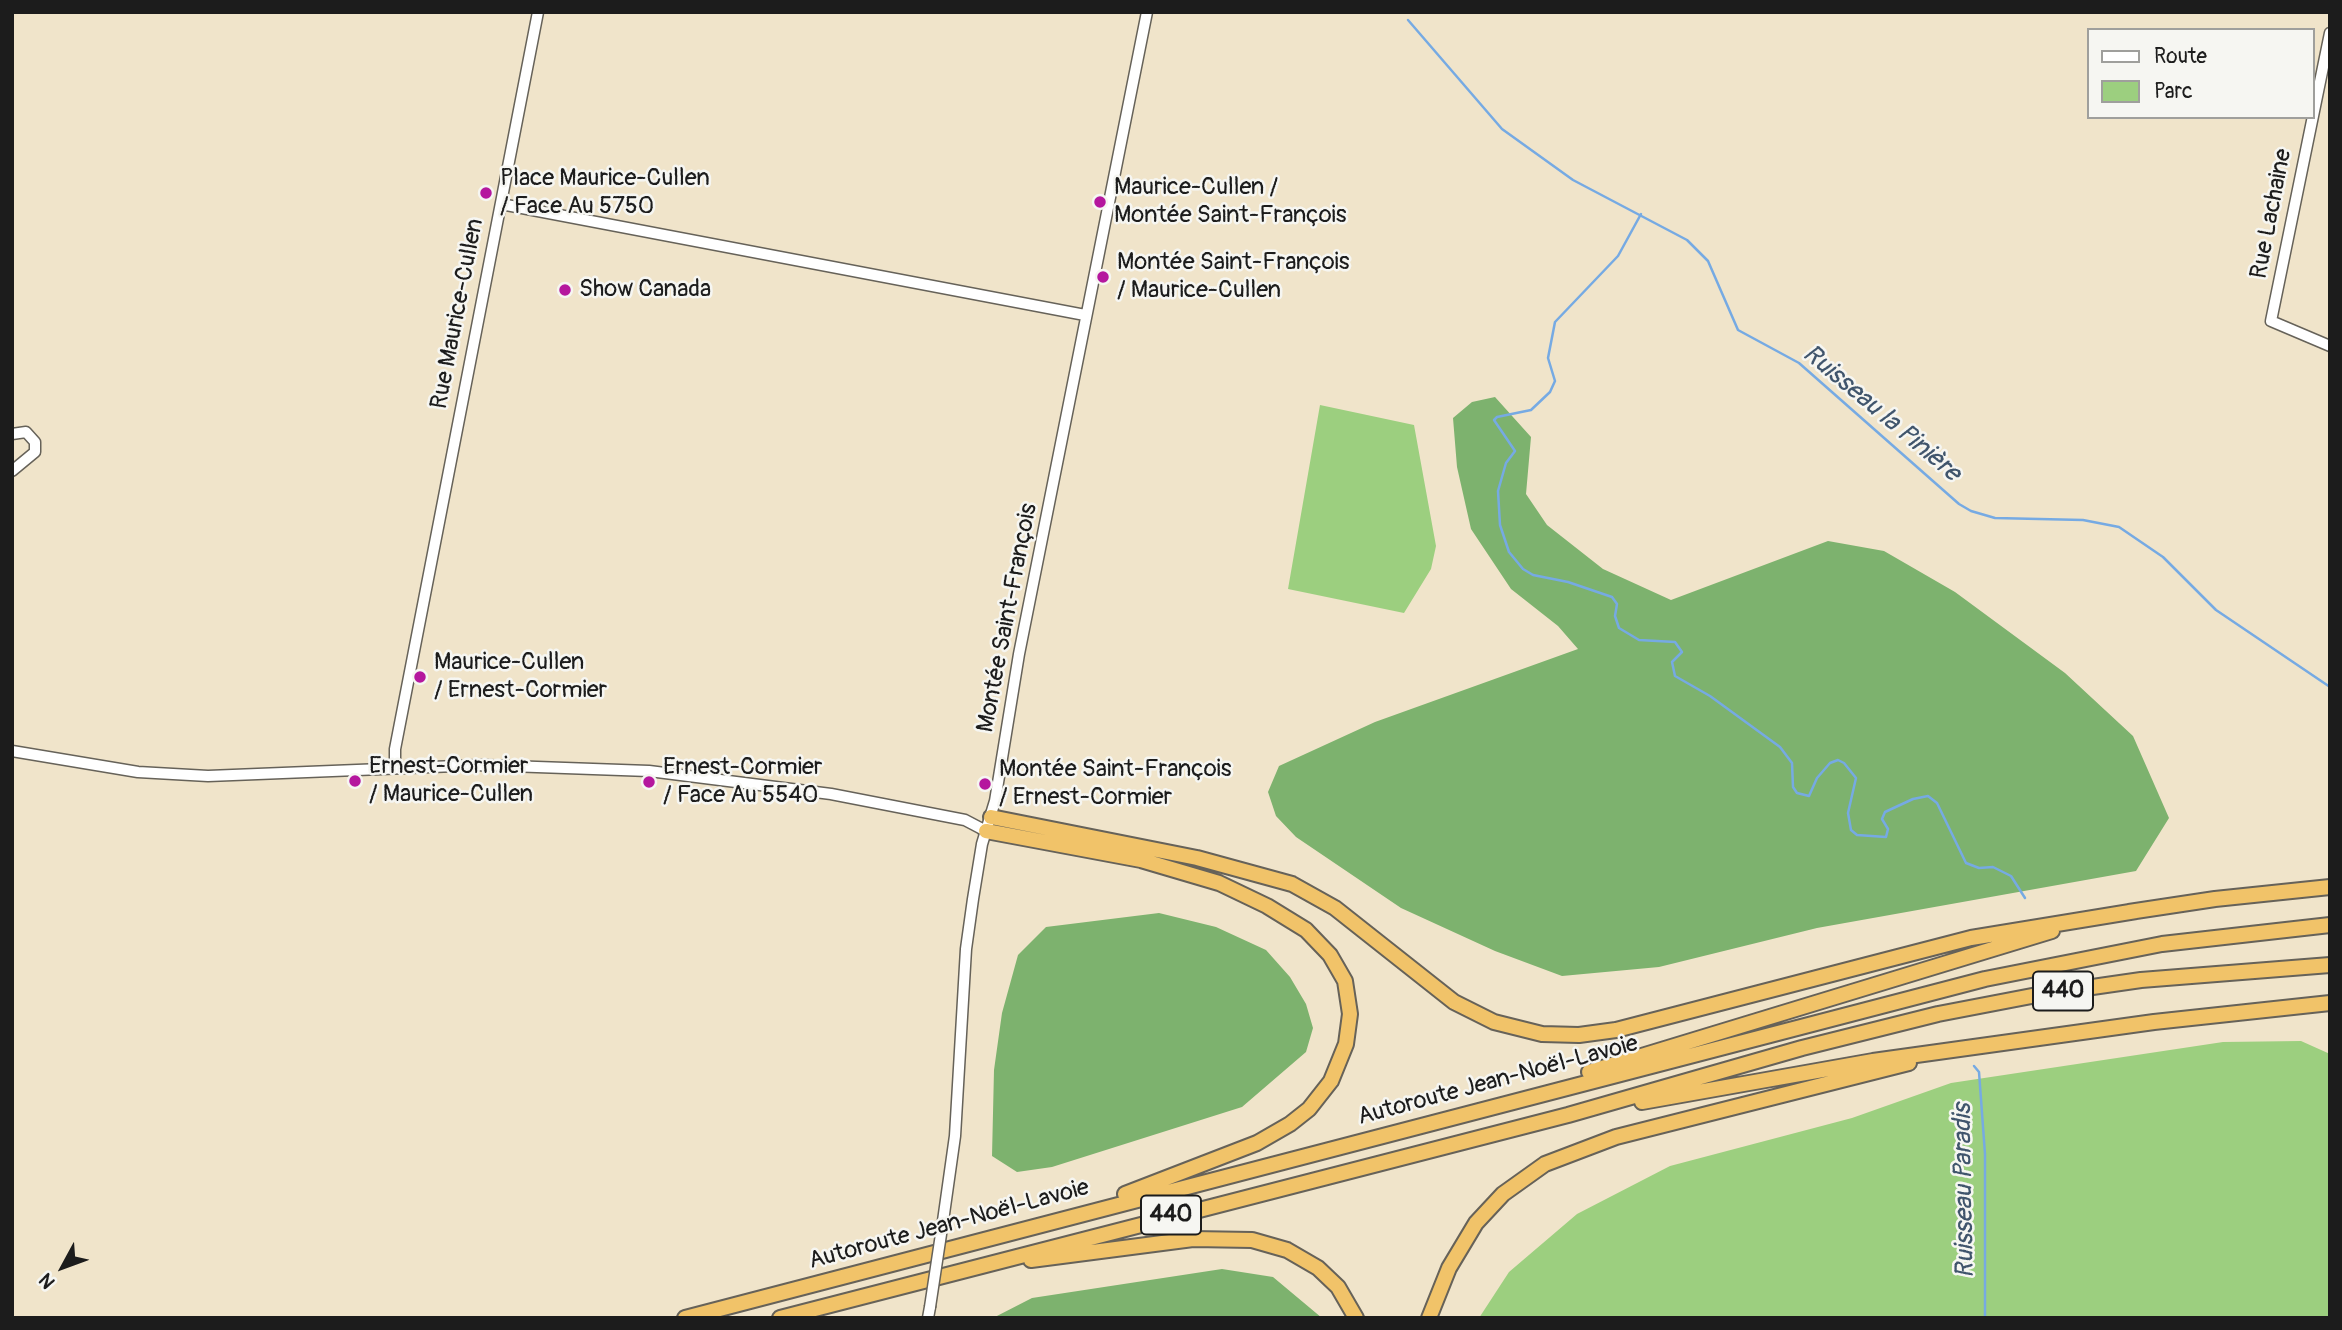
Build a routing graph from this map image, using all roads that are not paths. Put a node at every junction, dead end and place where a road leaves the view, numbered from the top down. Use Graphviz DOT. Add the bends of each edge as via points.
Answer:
graph roads {
  1 [pos="538,12"];
  2 [pos="1147,12"];
  3 [pos="2330,33"];
  4 [pos="2314,111"];
  5 [pos="2312,119"];
  6 [pos="501,204"];
  7 [pos="1085,315"];
  8 [pos="2330,346"];
  9 [pos="12,434"];
  10 [pos="12,471"];
  11 [pos="12,751"];
  12 [pos="395,768"];
  13 [pos="989,824"];
  14 [pos="2330,887"];
  15 [pos="2136,911"];
  16 [pos="2330,925"];
  17 [pos="2330,965"];
  18 [pos="2330,1003"];
  19 [pos="1946,1051"];
  20 [pos="1568,1115"];
  21 [pos="1431,1122"];
  22 [pos="1052,1222"];
  23 [pos="977,1266"];
  24 [pos="929,1312"];
  25 [pos="684,1318"];
  26 [pos="780,1318"];
  27 [pos="1356,1318"];
  28 [pos="1429,1318"];
  1 -- 6 [label="street"];
  2 -- 7 [label="street, Montée Saint-François"];
  3 -- 4 [label="street, Rue Lachaine"];
  5 -- 8 [label="street, Rue Lachaine" via="2271,321"];
  6 -- 7 [label="street, Rue Maurice-Cullen"];
  6 -- 12 [label="street, Rue Maurice-Cullen" via="395,749"];
  7 -- 13 [label="street, Montée Saint-François"];
  9 -- 10 [label="street" via="26,432 35,442 35,452"];
  11 -- 12 [label="street" via="138,772 208,776"];
  12 -- 13 [label="street" via="558,766 710,777 797,788"];
  13 -- 15 [label="highway" via="1198,858 1292,884 1335,908 1454,1002 1493,1022 1542,1034 1616,1030 1971,938"];
  13 -- 22 [label="highway" via="1171,867 1244,894 1292,920 1318,941 1341,972 1350,1003 1346,1044 1336,1072 1314,1103 1290,1124 1247,1147"];
  13 -- 24 [label="street, Montée Saint-François, bridge" via="967,937 958,1105"];
  14 -- 15 [label="highway"];
  15 -- 21 [label="highway" via="1972,954"];
  16 -- 21 [label="highway, Autoroute Jean-Noël-Lavoie / 440" via="2213,936 2048,964"];
  17 -- 20 [label="highway, Autoroute Jean-Noël-Lavoie / 440" via="2141,980 1984,1004 1801,1048"];
  18 -- 19 [label="highway" via="2154,1021"];
  19 -- 20 [label="highway"];
  19 -- 28 [label="highway" via="1875,1074 1616,1137 1545,1164 1503,1194 1476,1223 1452,1261"];
  20 -- 23 [label="highway, Autoroute Jean-Noël-Lavoie / 440"];
  21 -- 22 [label="highway, Autoroute Jean-Noël-Lavoie / 440"];
  22 -- 25 [label="highway, Autoroute Jean-Noël-Lavoie / 440"];
  23 -- 26 [label="highway, Autoroute Jean-Noël-Lavoie / 440"];
  23 -- 27 [label="highway" via="1193,1239 1252,1240 1295,1253 1318,1268 1343,1293"];
}
